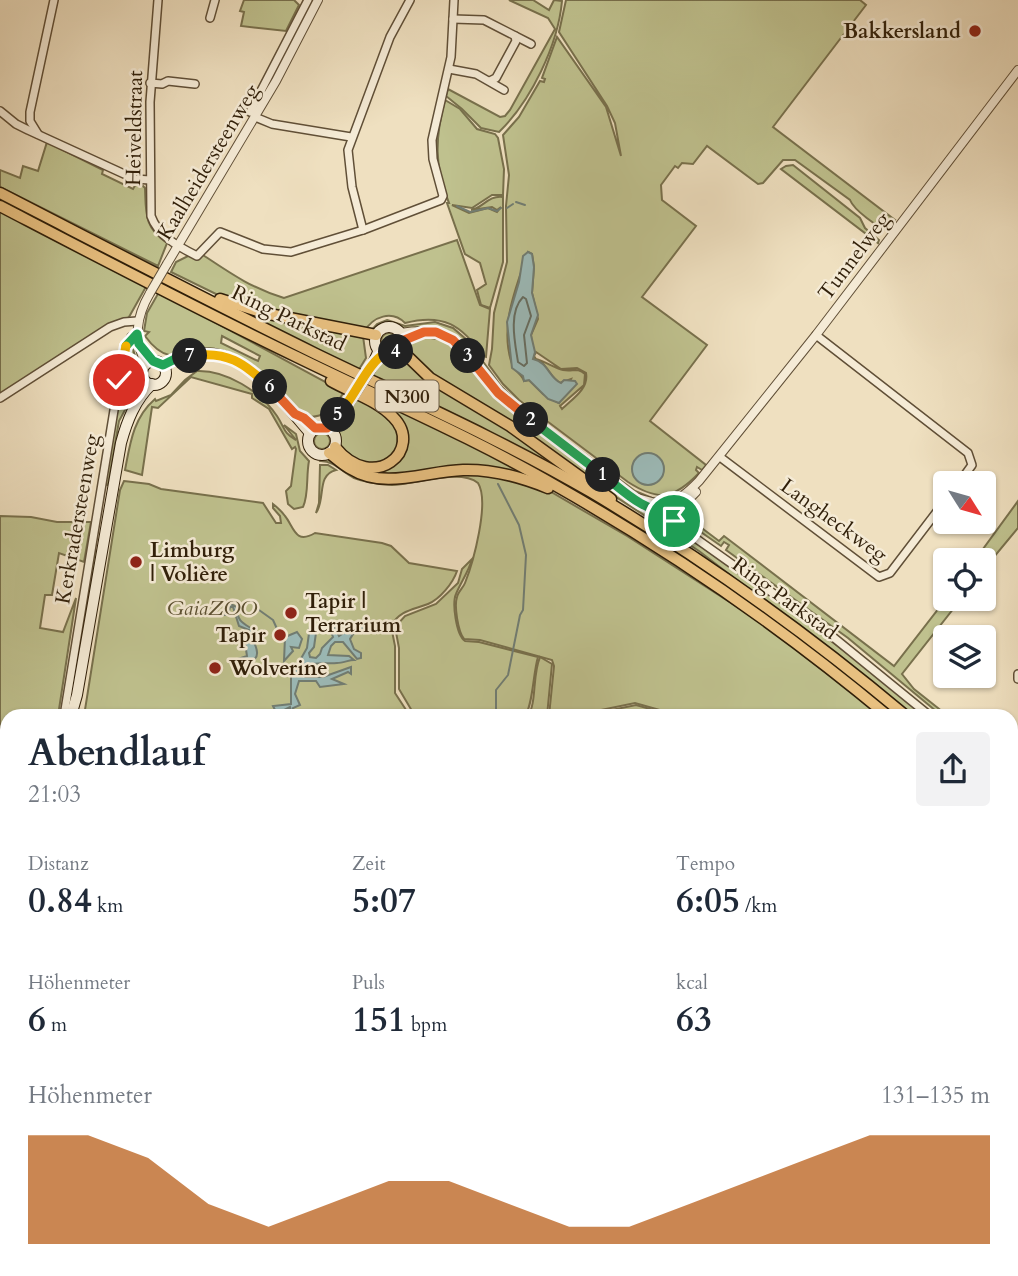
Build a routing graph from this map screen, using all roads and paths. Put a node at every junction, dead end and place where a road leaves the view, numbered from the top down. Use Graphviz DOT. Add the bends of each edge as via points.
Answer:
graph roads {
  1 [pos="54,0"];
  2 [pos="158,0"];
  3 [pos="215,0"];
  4 [pos="410,0"];
  5 [pos="454,0"];
  6 [pos="311,1"];
  7 [pos="211,18"];
  8 [pos="453,19"];
  9 [pos="515,36"];
  10 [pos="531,44"];
  11 [pos="449,69"];
  12 [pos="1018,71"];
  13 [pos="490,81"];
  14 [pos="150,83"];
  15 [pos="195,84"];
  16 [pos="504,90"];
  17 [pos="0,111"];
  18 [pos="253,115"];
  19 [pos="38,135"];
  20 [pos="351,137"];
  21 [pos="150,180"];
  22 [pos="0,193"];
  23 [pos="0,206"];
  24 [pos="363,230"];
  25 [pos="179,245"];
  26 [pos="174,282"];
  27 [pos="137,321"];
  28 [pos="134,335"];
  29 [pos="376,335"];
  30 [pos="816,335"];
  31 [pos="401,341"];
  32 [pos="382,352"];
  33 [pos="294,356"];
  34 [pos="150,362"];
  35 [pos="165,368"];
  36 [pos="148,382"];
  37 [pos="0,398"];
  38 [pos="330,430"];
  39 [pos="313,431"];
  40 [pos="332,450"];
  41 [pos="719,459"];
  42 [pos="968,471"];
  43 [pos="580,500"];
  44 [pos="670,508"];
  45 [pos="933,517"];
  46 [pos="634,519"];
  47 [pos="77,695"];
  48 [pos="65,709"];
  49 [pos="73,709"];
  50 [pos="76,709"];
  51 [pos="879,709"];
  52 [pos="897,709"];
  53 [pos="921,709"];
  1 -- 19 [label="street" via="30,112"];
  2 -- 14 [label="street, Heiveldstraat"];
  3 -- 7 [label="street"];
  4 -- 20 [label="street" via="390,37"];
  5 -- 8 [label="street"];
  6 -- 18 [label="street, Kaalheidersteenweg"];
  8 -- 9 [label="street" via="484,20"];
  8 -- 11 [label="street"];
  9 -- 10 [label="street"];
  9 -- 13 [label="street" via="496,78"];
  11 -- 13 [label="street"];
  11 -- 24 [label="street" via="432,140 443,196 440,202"];
  12 -- 30 [label="street, Tunnelweg"];
  13 -- 16 [label="street"];
  14 -- 15 [label="street"];
  14 -- 21 [label="street, Heiveldstraat"];
  17 -- 19 [label="street"];
  18 -- 20 [label="street" via="272,124"];
  18 -- 25 [label="street, Kaalheidersteenweg"];
  19 -- 21 [label="street" via="135,179"];
  20 -- 24 [label="street" via="348,161"];
  21 -- 25 [label="street, Heiveldstraat" via="154,225"];
  22 -- 26 [label="highway, Ring Parkstad / N300"];
  23 -- 33 [label="highway, Ring Parkstad / N300"];
  24 -- 25 [label="street" via="292,252 263,249 222,232 199,256"];
  25 -- 27 [label="street, Kaalheidersteenweg, bridge"];
  26 -- 29 [label="highway, N300" via="251,309"];
  26 -- 46 [label="highway, Ring Parkstad / N300" via="462,423"];
  27 -- 28 [label="street, Kaalheidersteenweg"];
  27 -- 37 [label="street" via="110,327"];
  28 -- 34 [label="street, Kaalheidersteenweg"];
  28 -- 48 [label="street, Kerkradersteenweg" via="124,349"];
  29 -- 31 [label="main road" via="386,327 394,328"];
  29 -- 32 [label="main road" via="375,343"];
  30 -- 41 [label="street, Tunnelweg"];
  30 -- 42 [label="street" via="968,453 972,465"];
  31 -- 32 [label="main road" via="391,354"];
  31 -- 44 [label="street" via="416,330 453,340 508,403 648,509"];
  31 -- 46 [label="highway, N300" via="424,374 549,452"];
  32 -- 38 [label="main road, bridge"];
  33 -- 40 [label="highway, N300" via="307,369 387,412 401,429 400,450 381,468 357,465"];
  33 -- 43 [label="highway, Ring Parkstad / N300" via="470,439"];
  34 -- 35 [label="main road"];
  34 -- 36 [label="main road" via="143,370"];
  35 -- 36 [label="main road" via="162,382"];
  35 -- 39 [label="main road" via="177,358 216,354 239,361"];
  36 -- 47 [label="main road, Kerkradersteenweg" via="127,408 118,431"];
  38 -- 39 [label="main road"];
  38 -- 40 [label="main road" via="336,438"];
  39 -- 40 [label="main road" via="308,440 312,450 318,454"];
  40 -- 43 [label="highway, N300" via="352,470 372,478 478,470 517,477"];
  41 -- 44 [label="street, Tunnelweg" via="693,495"];
  41 -- 45 [label="street, Langheckweg" via="878,577 890,573"];
  43 -- 51 [label="highway, Ring Parkstad / N300" via="757,614"];
  44 -- 53 [label="street" via="680,528 822,628"];
  46 -- 52 [label="highway, Ring Parkstad / N300" via="747,593"];
  47 -- 49 [label="main road, Kerkradersteenweg"];
  47 -- 50 [label="main road, Kerkradersteenweg"];
}
